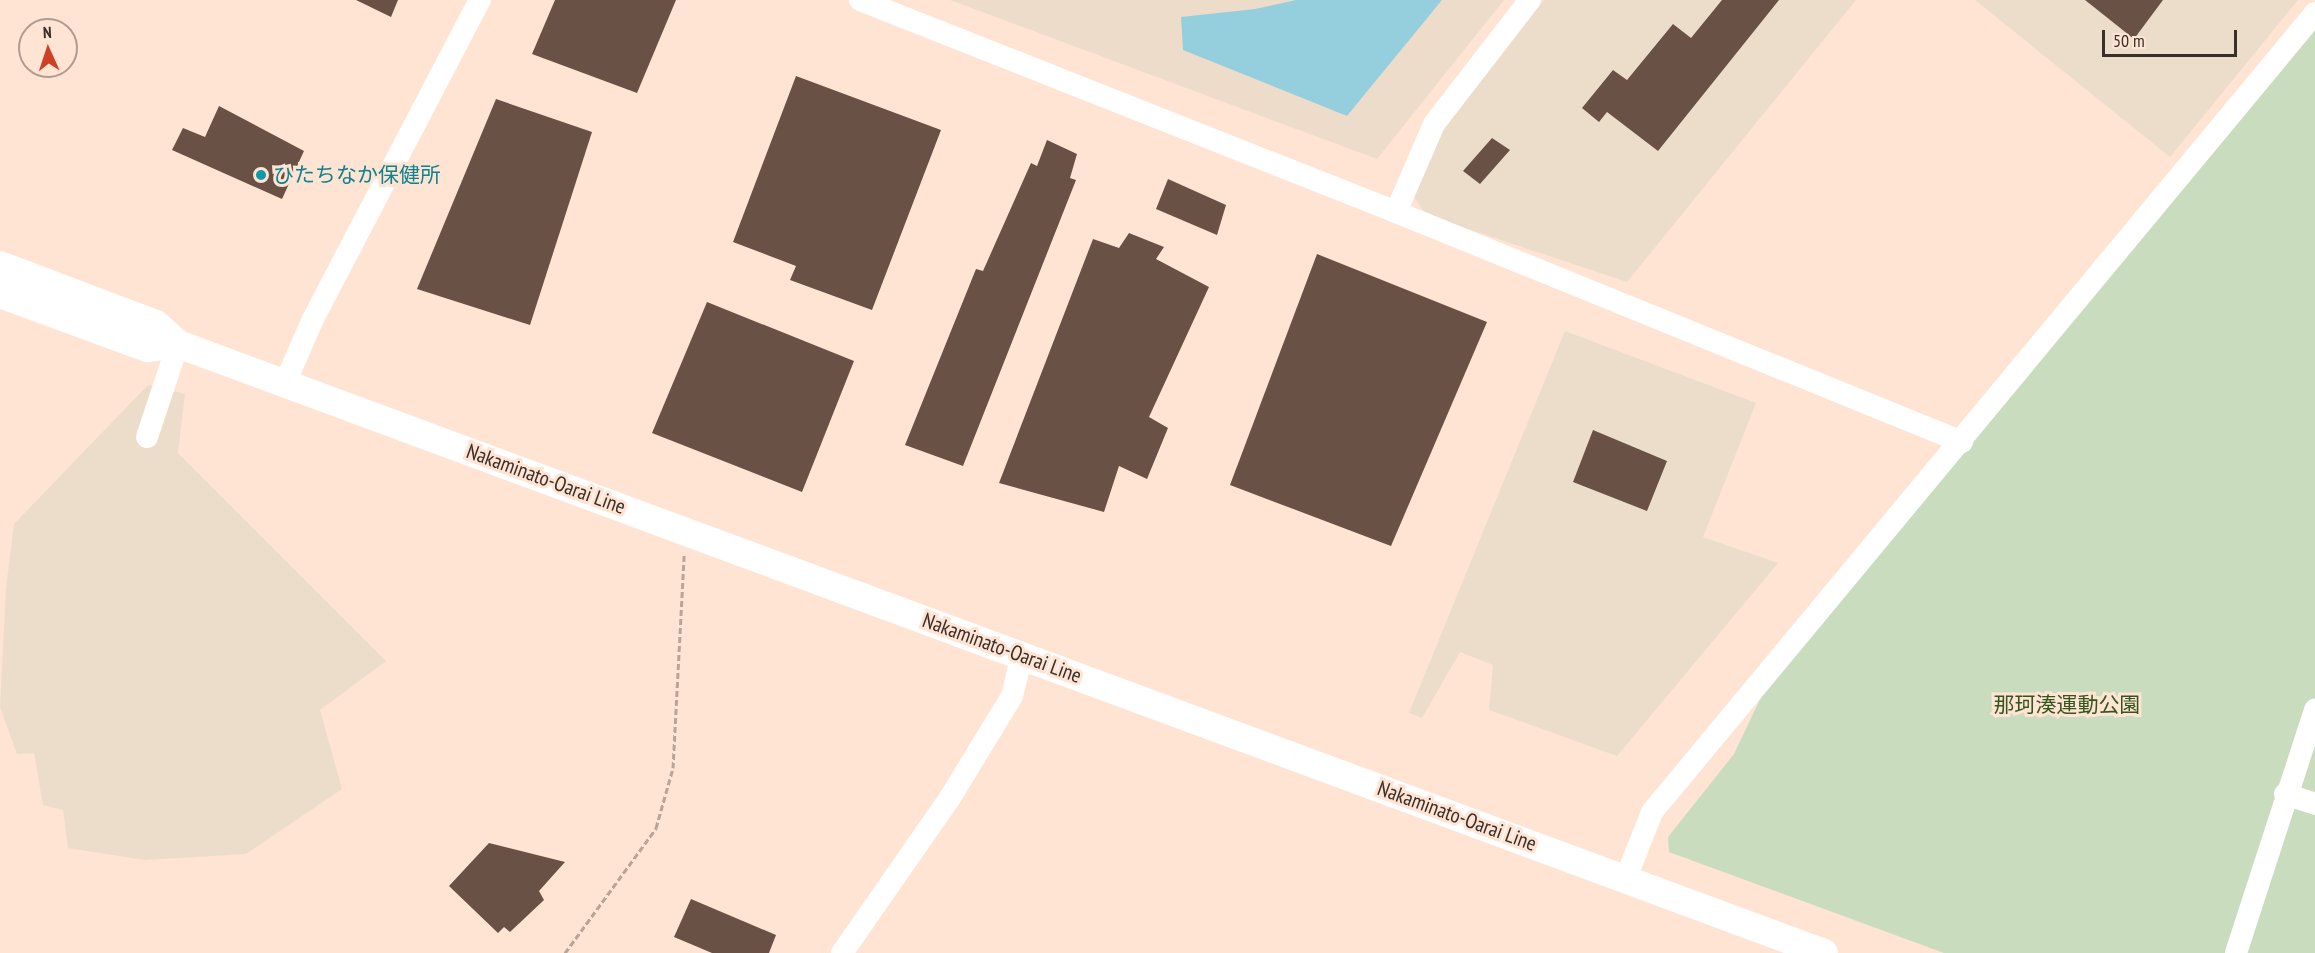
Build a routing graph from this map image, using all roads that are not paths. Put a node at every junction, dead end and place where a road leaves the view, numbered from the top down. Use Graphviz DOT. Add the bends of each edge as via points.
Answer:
graph roads {
  1 [pos="480,0"];
  2 [pos="860,0"];
  3 [pos="1530,0"];
  4 [pos="2315,13"];
  5 [pos="1396,212"];
  6 [pos="0,265"];
  7 [pos="0,294"];
  8 [pos="178,344"];
  9 [pos="285,383"];
  10 [pos="147,437"];
  11 [pos="1962,442"];
  12 [pos="1022,655"];
  13 [pos="2315,710"];
  14 [pos="2285,794"];
  15 [pos="2315,804"];
  16 [pos="1626,878"];
  17 [pos="842,953"];
  18 [pos="1824,953"];
  19 [pos="2236,953"];
  1 -- 9 [label="street" via="313,319"];
  2 -- 5 [label="street"];
  3 -- 5 [label="street" via="1434,124"];
  4 -- 11 [label="street"];
  5 -- 11 [label="street"];
  6 -- 8 [label="main road, Nakaminato-Oarai Line" via="156,324"];
  7 -- 8 [label="main road, Nakaminato-Oarai Line" via="147,348"];
  8 -- 9 [label="main road, Nakaminato-Oarai Line"];
  8 -- 10 [label="street"];
  9 -- 12 [label="main road, Nakaminato-Oarai Line"];
  11 -- 16 [label="street" via="1652,812"];
  12 -- 16 [label="main road, Nakaminato-Oarai Line"];
  12 -- 17 [label="street" via="1012,696 951,796"];
  13 -- 14 [label="street"];
  14 -- 15 [label="street"];
  14 -- 19 [label="street"];
  16 -- 18 [label="main road, Nakaminato-Oarai Line"];
}
